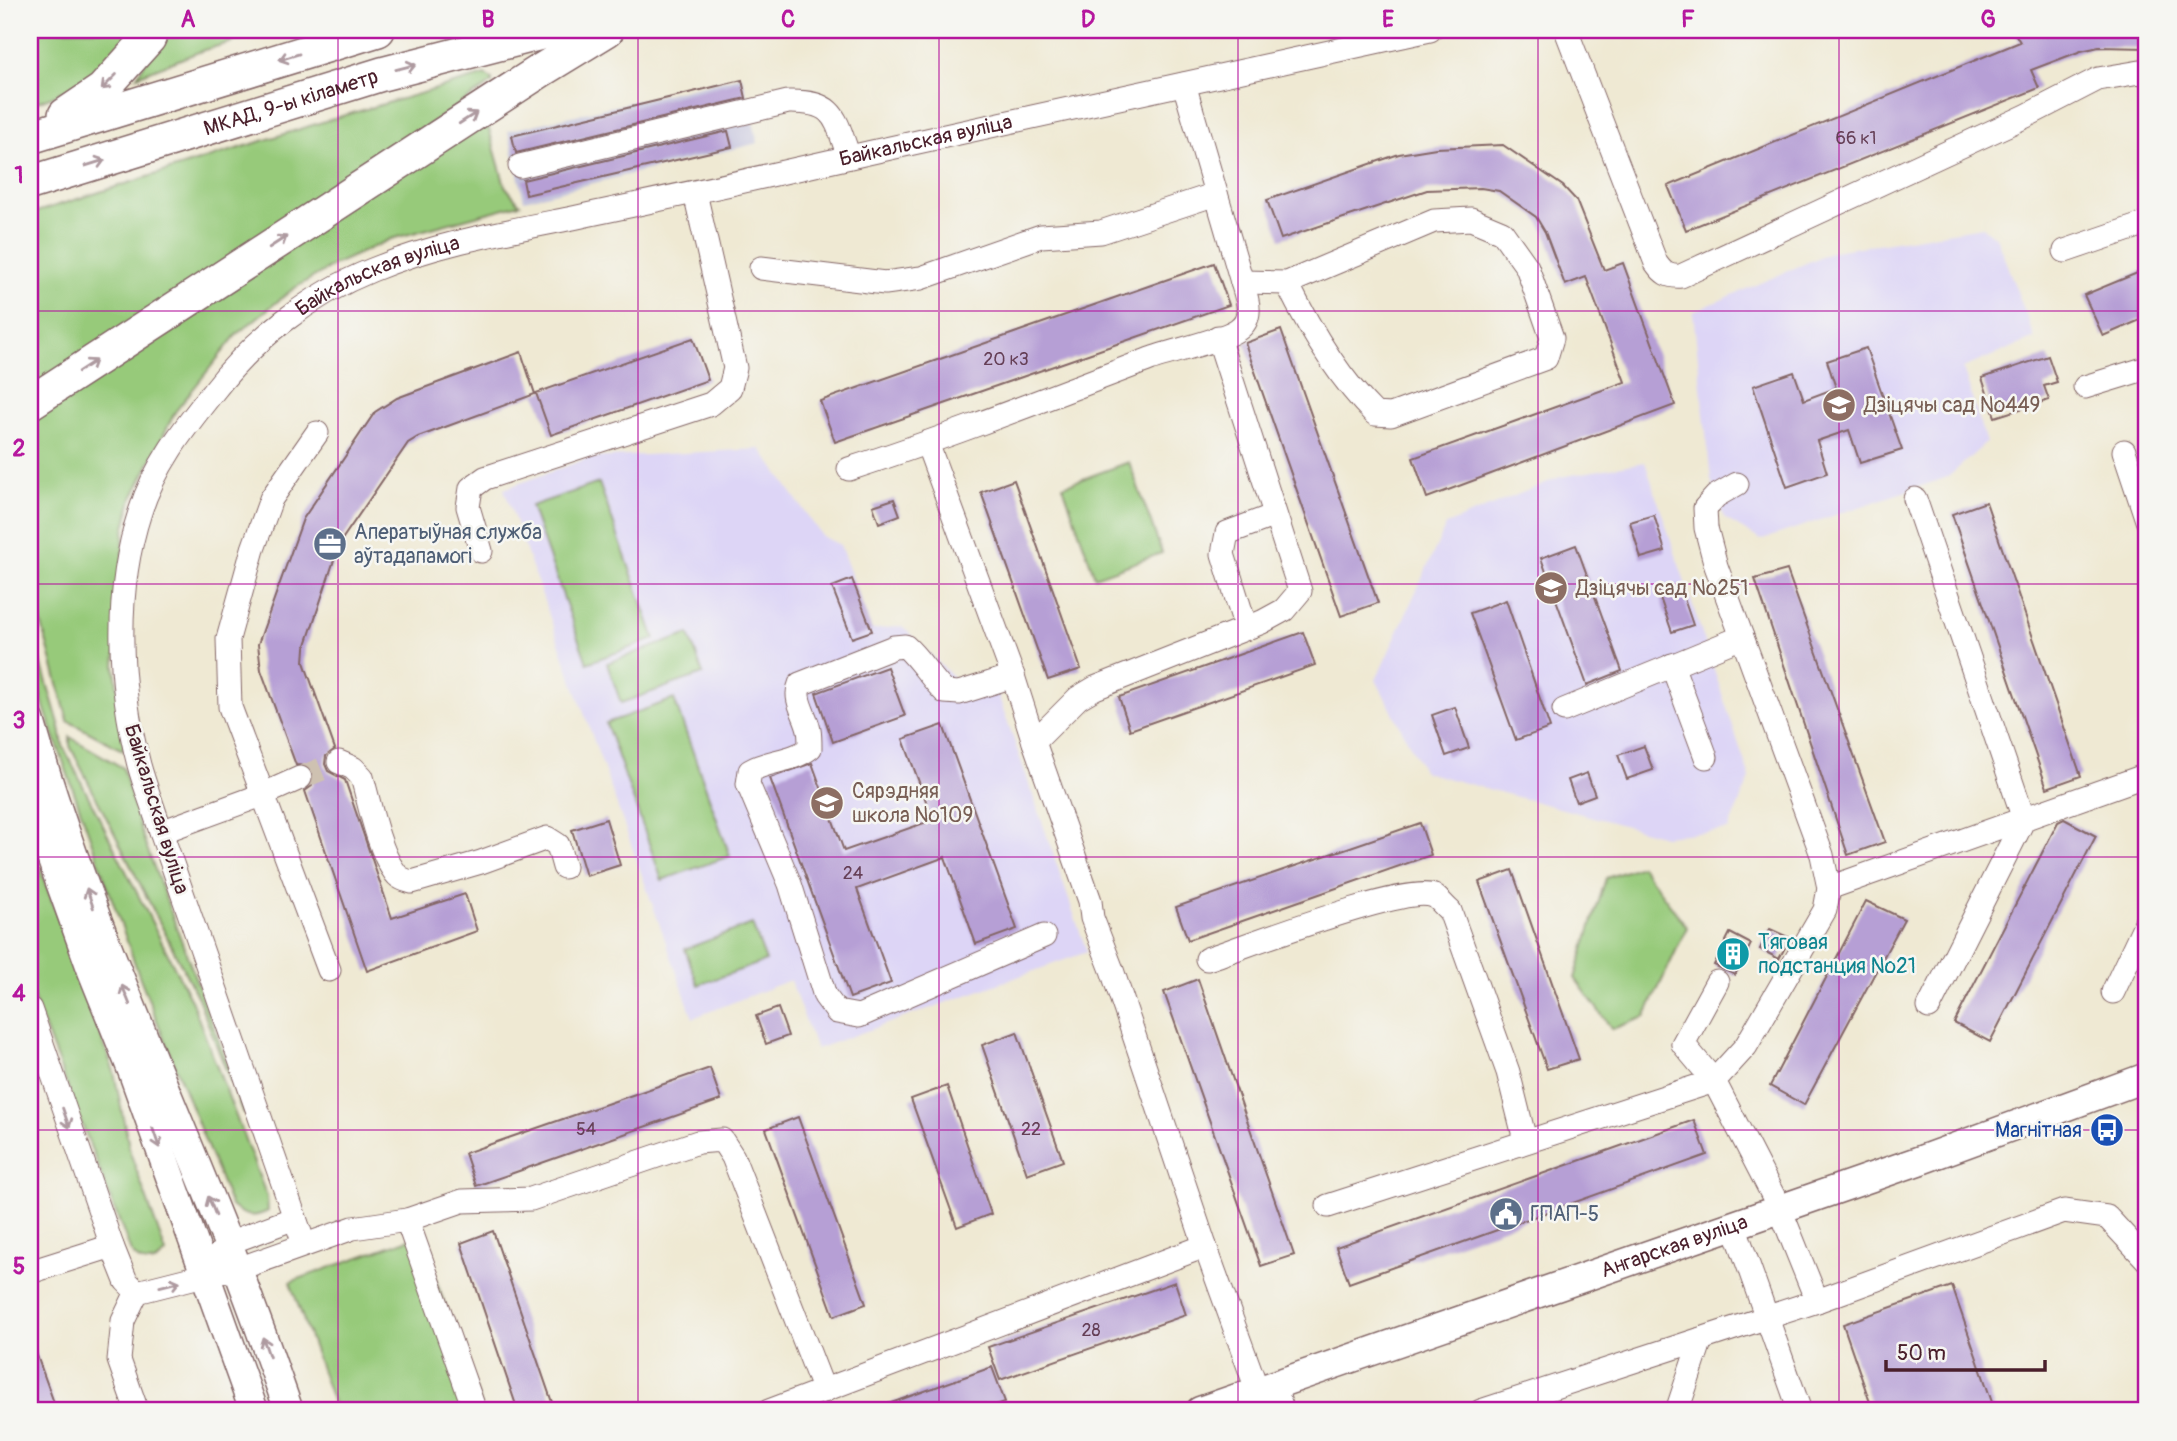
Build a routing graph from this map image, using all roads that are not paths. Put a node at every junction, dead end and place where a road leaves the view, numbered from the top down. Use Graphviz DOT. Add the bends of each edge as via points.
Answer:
graph roads {
  1 [pos="152,30"];
  2 [pos="378,30"];
  3 [pos="553,30"];
  4 [pos="607,30"];
  5 [pos="1430,30"];
  6 [pos="1566,30"];
  7 [pos="2147,75"];
  8 [pos="1184,84"];
  9 [pos="30,136"];
  10 [pos="849,157"];
  11 [pos="520,166"];
  12 [pos="30,183"];
  13 [pos="695,192"];
  14 [pos="1216,194"];
  15 [pos="2147,223"];
  16 [pos="2065,251"];
  17 [pos="761,268"];
  18 [pos="1242,282"];
  19 [pos="1287,283"];
  20 [pos="1218,337"];
  21 [pos="2147,368"];
  22 [pos="2085,387"];
  23 [pos="30,403"];
  24 [pos="317,433"];
  25 [pos="927,443"];
  26 [pos="2124,451"];
  27 [pos="849,469"];
  28 [pos="1737,485"];
  29 [pos="1914,499"];
  30 [pos="1275,515"];
  31 [pos="2147,520"];
  32 [pos="481,551"];
  33 [pos="1246,628"];
  34 [pos="1742,637"];
  35 [pos="1672,665"];
  36 [pos="1013,676"];
  37 [pos="1564,710"];
  38 [pos="30,720"];
  39 [pos="1034,742"];
  40 [pos="36,755"];
  41 [pos="1706,757"];
  42 [pos="339,762"];
  43 [pos="2147,775"];
  44 [pos="300,778"];
  45 [pos="262,795"];
  46 [pos="30,799"];
  47 [pos="2024,819"];
  48 [pos="161,832"];
  49 [pos="564,867"];
  50 [pos="1829,888"];
  51 [pos="2147,920"];
  52 [pos="1044,936"];
  53 [pos="1207,959"];
  54 [pos="328,970"];
  55 [pos="1717,982"];
  56 [pos="2113,992"];
  57 [pos="1929,1007"];
  58 [pos="30,1009"];
  59 [pos="2147,1077"];
  60 [pos="1714,1081"];
  61 [pos="1525,1140"];
  62 [pos="1328,1206"];
  63 [pos="1780,1209"];
  64 [pos="295,1218"];
  65 [pos="407,1220"];
  66 [pos="1734,1225"];
  67 [pos="228,1243"];
  68 [pos="304,1244"];
  69 [pos="111,1246"];
  70 [pos="1205,1246"];
  71 [pos="2147,1260"];
  72 [pos="238,1269"];
  73 [pos="30,1272"];
  74 [pos="204,1275"];
  75 [pos="137,1292"];
  76 [pos="1817,1301"];
  77 [pos="1766,1317"];
  78 [pos="1701,1339"];
  79 [pos="824,1391"];
  80 [pos="1272,1397"];
  81 [pos="137,1411"];
  82 [pos="254,1411"];
  83 [pos="289,1411"];
  84 [pos="475,1411"];
  85 [pos="769,1411"];
  86 [pos="1200,1411"];
  87 [pos="1481,1411"];
  88 [pos="1677,1411"];
  89 [pos="1800,1411"];
  1 -- 9 [label="highway, one-way" via="103,90"];
  2 -- 9 [label="highway, МКАД, 9-ы кіламетр, one-way"];
  12 -- 3 [label="highway, МКАД, 9-ы кіламетр, one-way" via="382,74"];
  23 -- 4 [label="highway, one-way"];
  5 -- 8 [label="street, Байкальская вуліца"];
  6 -- 7 [label="street" via="1656,263 1671,277 2098,79 2140,72"];
  8 -- 10 [label="street, Байкальская вуліца"];
  8 -- 14 [label="street"];
  10 -- 11 [label="street" via="836,121 824,106 809,101 788,102"];
  10 -- 13 [label="street, Байкальская вуліца"];
  13 -- 32 [label="street" via="735,368 730,388 711,404 485,478 471,488 468,507"];
  13 -- 48 [label="street, Байкальская вуліца" via="419,252 368,271 317,297 230,370 161,464 140,509 128,560 122,645 127,708"];
  14 -- 17 [label="street" via="1101,232 1041,236 921,278 886,283"];
  14 -- 18 [label="street"];
  15 -- 16 [label="street"];
  18 -- 19 [label="street"];
  18 -- 20 [label="street" via="1249,309 1245,321 1237,330"];
  19 -- 19 [label="street" via="1301,312 1375,414 1391,415 1546,358 1552,338 1527,267 1502,232 1471,219 1434,221"];
  20 -- 25 [label="street"];
  20 -- 30 [label="street"];
  21 -- 22 [label="street"];
  24 -- 45 [label="street" via="271,499 228,639 230,707"];
  25 -- 27 [label="street"];
  25 -- 36 [label="street"];
  26 -- 31 [label="street"];
  28 -- 34 [label="street" via="1705,508 1709,541"];
  29 -- 47 [label="street"];
  30 -- 33 [label="street" via="1300,591 1284,610"];
  30 -- 33 [label="street" via="1227,533 1223,554"];
  33 -- 39 [label="street" via="1096,688 1078,698"];
  34 -- 35 [label="street"];
  34 -- 50 [label="street" via="1822,855"];
  35 -- 37 [label="street"];
  35 -- 41 [label="street"];
  36 -- 39 [label="street"];
  36 -- 52 [label="street" via="945,692 905,646 800,684 797,691 810,748 799,757 750,771 748,785 790,884 825,996 838,1012 859,1016"];
  38 -- 40 [label="main road"];
  39 -- 70 [label="street"];
  67 -- 40 [label="main road, one-way" via="113,962"];
  42 -- 49 [label="street" via="362,777 386,856 402,879 412,882 547,838 558,845"];
  43 -- 47 [label="street"];
  44 -- 45 [label="street"];
  45 -- 48 [label="street"];
  45 -- 54 [label="street"];
  46 -- 74 [label="main road, one-way"];
  47 -- 50 [label="street"];
  47 -- 57 [label="street"];
  48 -- 64 [label="street, Байкальская вуліца"];
  50 -- 60 [label="street" via="1825,910 1746,1046"];
  51 -- 56 [label="street"];
  53 -- 61 [label="street" via="1408,894 1434,896 1450,911 1508,1072"];
  55 -- 60 [label="street" via="1683,1044"];
  58 -- 69 [label="street, one-way"];
  59 -- 63 [label="main road, Ангарская вуліца"];
  60 -- 61 [label="street"];
  60 -- 63 [label="street"];
  61 -- 62 [label="street"];
  63 -- 66 [label="main road, Ангарская вуліца"];
  63 -- 76 [label="street"];
  64 -- 67 [label="street"];
  64 -- 68 [label="street, Байкальская вуліца"];
  65 -- 68 [label="street" via="365,1225"];
  65 -- 79 [label="street" via="462,1201 531,1199 698,1142 722,1140 733,1157"];
  65 -- 84 [label="street"];
  66 -- 77 [label="street"];
  66 -- 80 [label="main road, Ангарская вуліца"];
  67 -- 72 [label="main road"];
  67 -- 74 [label="street"];
  68 -- 72 [label="street"];
  69 -- 73 [label="street"];
  69 -- 75 [label="street" via="126,1281"];
  70 -- 79 [label="street"];
  70 -- 80 [label="street"];
  71 -- 76 [label="street" via="2107,1216 2064,1211"];
  72 -- 74 [label="street"];
  83 -- 72 [label="main road, one-way"];
  75 -- 74 [label="street, one-way"];
  74 -- 82 [label="main road"];
  75 -- 81 [label="street" via="123,1321 119,1360"];
  76 -- 77 [label="street"];
  77 -- 78 [label="street"];
  77 -- 89 [label="street"];
  78 -- 87 [label="street"];
  78 -- 88 [label="street"];
  79 -- 85 [label="street"];
  80 -- 86 [label="main road, Ангарская вуліца"];
}
